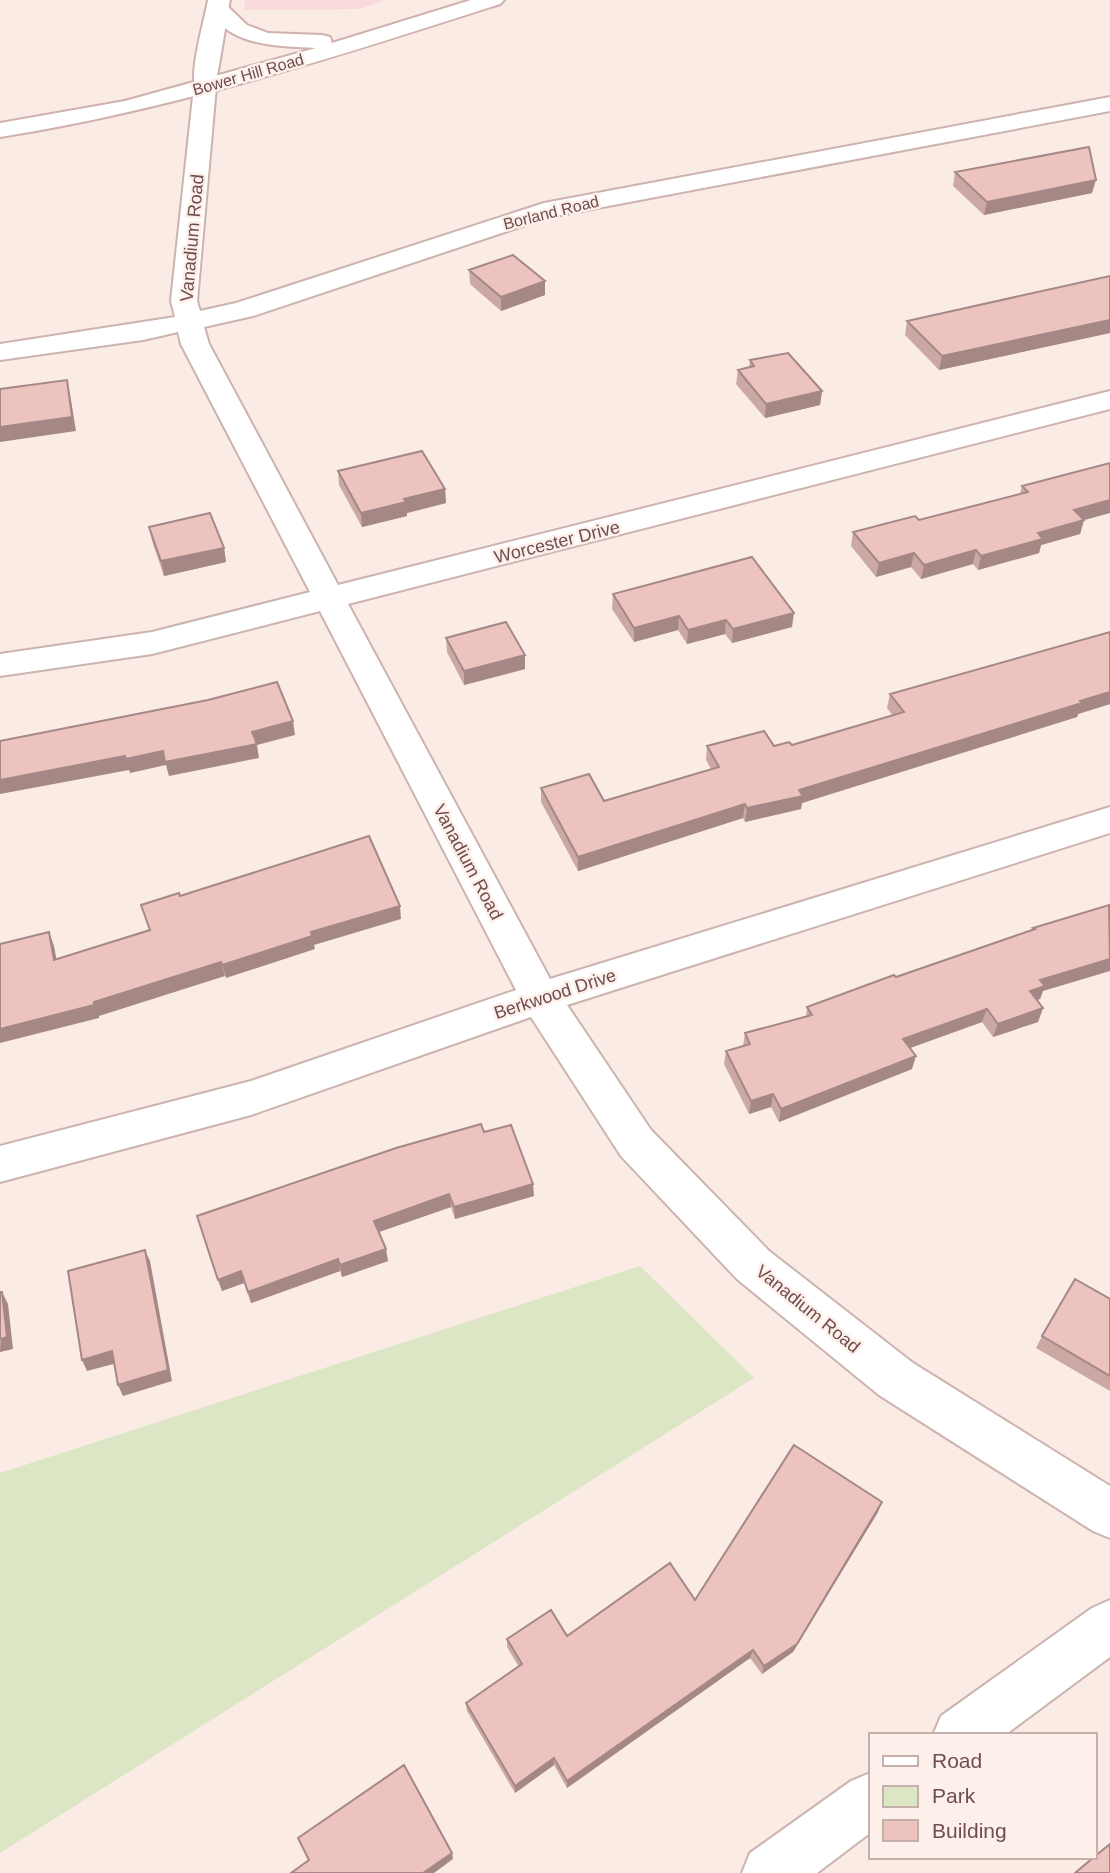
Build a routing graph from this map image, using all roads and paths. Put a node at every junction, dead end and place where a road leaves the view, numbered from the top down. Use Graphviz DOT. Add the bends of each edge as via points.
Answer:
graph roads {
  1 [pos="493,0"];
  2 [pos="219,5"];
  3 [pos="359,41"];
  4 [pos="205,87"];
  5 [pos="1110,104"];
  6 [pos="0,130"];
  7 [pos="190,322"];
  8 [pos="0,352"];
  9 [pos="1110,400"];
  10 [pos="329,600"];
  11 [pos="0,665"];
  12 [pos="1110,820"];
  13 [pos="540,998"];
  14 [pos="0,1164"];
  15 [pos="1110,1514"];
  16 [pos="1110,1626"];
  17 [pos="963,1733"];
  18 [pos="869,1801"];
  19 [pos="770,1873"];
  1 -- 3 [label="street, Bower Hill Road"];
  2 -- 3 [label="street" via="239,30 266,39"];
  2 -- 4 [label="street, Vanadium Road"];
  3 -- 4 [label="street, Bower Hill Road"];
  4 -- 6 [label="street, Bower Hill Road" via="53,123"];
  4 -- 7 [label="street, Vanadium Road" via="184,301"];
  5 -- 7 [label="street, Borland Road" via="544,211 243,310"];
  7 -- 8 [label="street, Borland Road"];
  7 -- 10 [label="street, Vanadium Road" via="195,344"];
  9 -- 10 [label="street, Worcester Drive"];
  10 -- 11 [label="street, Worcester Drive" via="152,643"];
  10 -- 13 [label="street, Vanadium Road"];
  12 -- 13 [label="street, Berkwood Drive"];
  13 -- 14 [label="street, Berkwood Drive" via="251,1098"];
  13 -- 15 [label="street, Vanadium Road" via="636,1143 753,1265 896,1379"];
  16 -- 17 [label="street"];
  18 -- 19 [label="street"];
}
